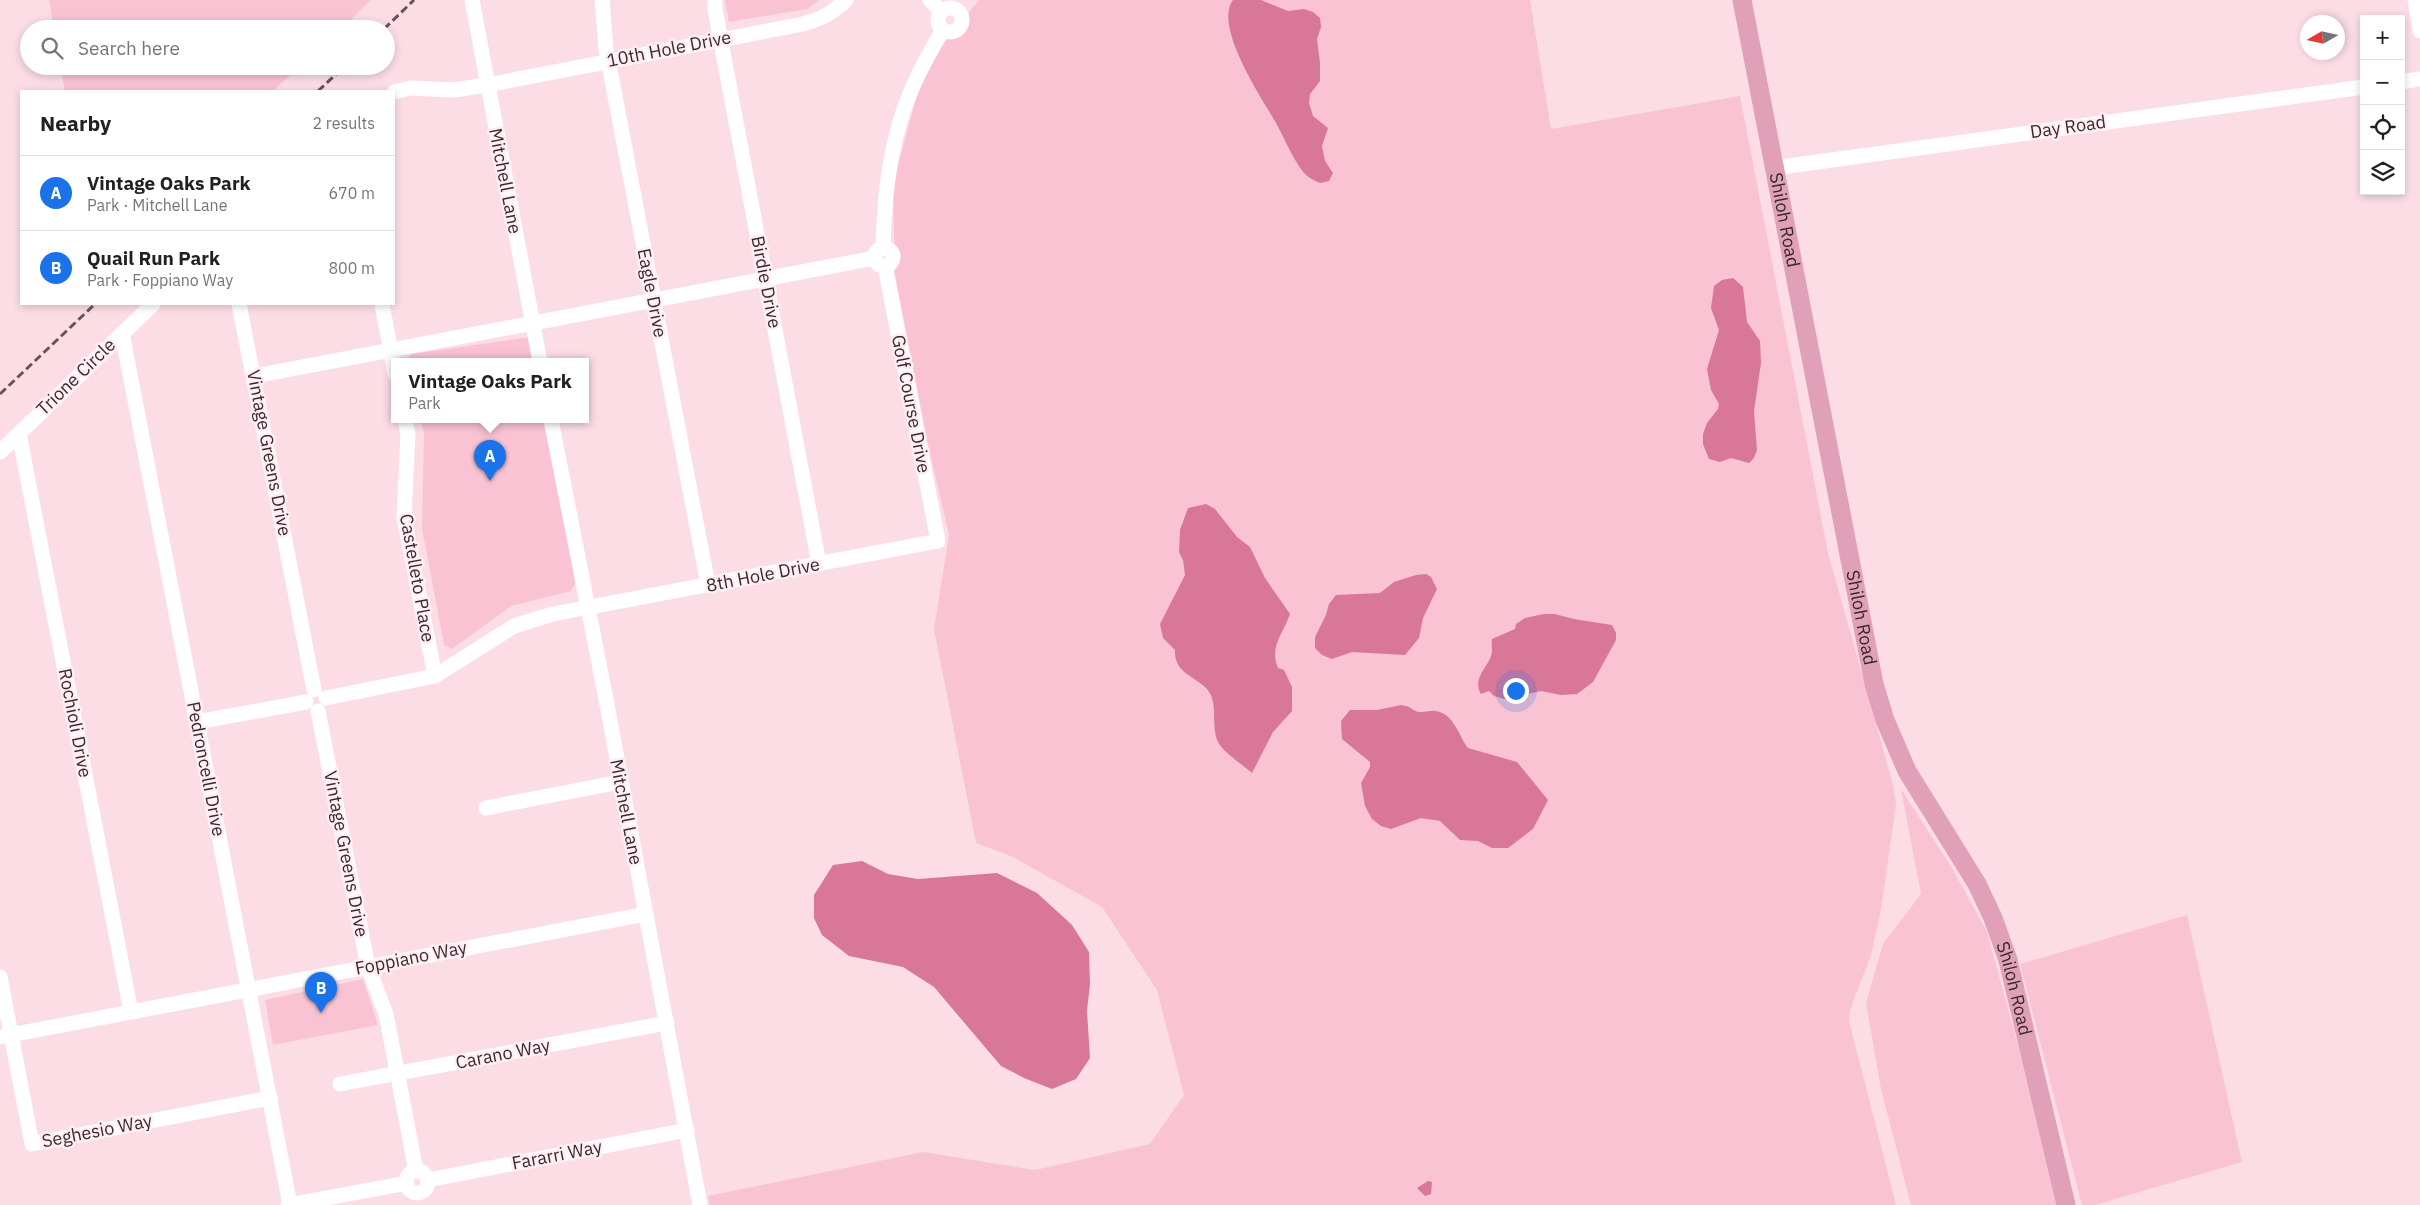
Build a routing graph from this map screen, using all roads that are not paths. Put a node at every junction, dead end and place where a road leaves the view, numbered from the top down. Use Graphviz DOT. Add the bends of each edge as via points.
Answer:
graph roads {
  1 [pos="472,0"];
  2 [pos="602,0"];
  3 [pos="715,0"];
  4 [pos="846,0"];
  5 [pos="930,0"];
  6 [pos="1742,0"];
  7 [pos="2415,0"];
  8 [pos="962,6"];
  9 [pos="941,12"];
  10 [pos="942,30"];
  11 [pos="2420,31"];
  12 [pos="721,40"];
  13 [pos="608,61"];
  14 [pos="2420,79"];
  15 [pos="2405,81"];
  16 [pos="487,85"];
  17 [pos="2360,88"];
  18 [pos="395,92"];
  19 [pos="1773,168"];
  20 [pos="881,257"];
  21 [pos="766,279"];
  22 [pos="654,301"];
  23 [pos="152,305"];
  24 [pos="239,305"];
  25 [pos="382,305"];
  26 [pos="533,324"];
  27 [pos="122,333"];
  28 [pos="390,351"];
  29 [pos="392,358"];
  30 [pos="539,358"];
  31 [pos="255,376"];
  32 [pos="406,423"];
  33 [pos="552,423"];
  34 [pos="19,434"];
  35 [pos="0,452"];
  36 [pos="938,541"];
  37 [pos="819,564"];
  38 [pos="708,585"];
  39 [pos="588,607"];
  40 [pos="435,676"];
  41 [pos="316,700"];
  42 [pos="197,722"];
  43 [pos="620,782"];
  44 [pos="486,808"];
  45 [pos="646,914"];
  46 [pos="368,967"];
  47 [pos="0,978"];
  48 [pos="249,989"];
  49 [pos="131,1012"];
  50 [pos="667,1023"];
  51 [pos="5,1036"];
  52 [pos="398,1074"];
  53 [pos="340,1084"];
  54 [pos="270,1098"];
  55 [pos="687,1130"];
  56 [pos="418,1186"];
  57 [pos="289,1205"];
  58 [pos="700,1205"];
  59 [pos="2066,1205"];
  1 -- 16 [label="street, Mitchell Lane"];
  2 -- 13 [label="street, Eagle Drive"];
  3 -- 12 [label="street, Birdie Drive"];
  4 -- 12 [label="street, 10th Hole Drive" via="819,20"];
  5 -- 9 [label="street"];
  6 -- 19 [label="main road, Shiloh Road"];
  7 -- 11 [label="street"];
  8 -- 9 [label="street"];
  8 -- 10 [label="street" via="958,30 951,33"];
  9 -- 10 [label="street" via="938,20"];
  10 -- 20 [label="street, Golf Course Drive" via="910,91 894,147"];
  12 -- 13 [label="street, 10th Hole Drive"];
  12 -- 21 [label="street, Birdie Drive"];
  13 -- 16 [label="street, 10th Hole Drive"];
  13 -- 22 [label="street, Eagle Drive"];
  14 -- 15 [label="street"];
  16 -- 18 [label="street" via="454,90 410,88"];
  16 -- 26 [label="street, Mitchell Lane"];
  17 -- 19 [label="street, Day Road"];
  19 -- 59 [label="main road, Shiloh Road" via="1874,684 1907,771 1977,884 1993,918 2008,960"];
  20 -- 21 [label="street"];
  20 -- 36 [label="street, Golf Course Drive"];
  21 -- 22 [label="street"];
  21 -- 37 [label="street, Birdie Drive"];
  22 -- 26 [label="street"];
  22 -- 38 [label="street, Eagle Drive"];
  23 -- 27 [label="street, Trione Circle"];
  24 -- 31 [label="street, Vintage Greens Drive"];
  25 -- 28 [label="street"];
  26 -- 28 [label="street"];
  26 -- 30 [label="street, Mitchell Lane"];
  27 -- 34 [label="street, Trione Circle"];
  27 -- 42 [label="street, Pedroncelli Drive"];
  28 -- 29 [label="street"];
  28 -- 31 [label="street"];
  31 -- 41 [label="street, Vintage Greens Drive"];
  32 -- 40 [label="street, Castelleto Place" via="408,434 404,518"];
  33 -- 39 [label="street, Mitchell Lane"];
  34 -- 35 [label="street, Trione Circle"];
  34 -- 49 [label="street, Rochioli Drive"];
  36 -- 37 [label="street, 8th Hole Drive"];
  37 -- 38 [label="street, 8th Hole Drive"];
  38 -- 39 [label="street, 8th Hole Drive"];
  39 -- 40 [label="street, 8th Hole Drive" via="514,626"];
  39 -- 43 [label="street, Mitchell Lane"];
  40 -- 41 [label="street"];
  41 -- 42 [label="street"];
  41 -- 46 [label="street, Vintage Greens Drive"];
  42 -- 48 [label="street, Pedroncelli Drive"];
  43 -- 44 [label="street"];
  43 -- 45 [label="street, Mitchell Lane"];
  45 -- 46 [label="street, Foppiano Way"];
  45 -- 50 [label="street, Mitchell Lane"];
  46 -- 48 [label="street, Foppiano Way"];
  46 -- 52 [label="street, Vintage Greens Drive" via="386,1014"];
  47 -- 51 [label="street, Seghesio Way"];
  48 -- 49 [label="street, Foppiano Way"];
  48 -- 54 [label="street, Pedroncelli Drive"];
  49 -- 51 [label="street, Foppiano Way"];
  50 -- 52 [label="street, Carano Way"];
  50 -- 55 [label="street, Mitchell Lane"];
  51 -- 54 [label="street, Seghesio Way" via="32,1144"];
  52 -- 53 [label="street, Carano Way"];
  52 -- 56 [label="street, Vintage Greens Drive"];
  54 -- 57 [label="street, Pedroncelli Drive"];
  55 -- 56 [label="street, Fararri Way"];
  55 -- 58 [label="street, Mitchell Lane"];
  56 -- 57 [label="street, Fararri Way"];
}
